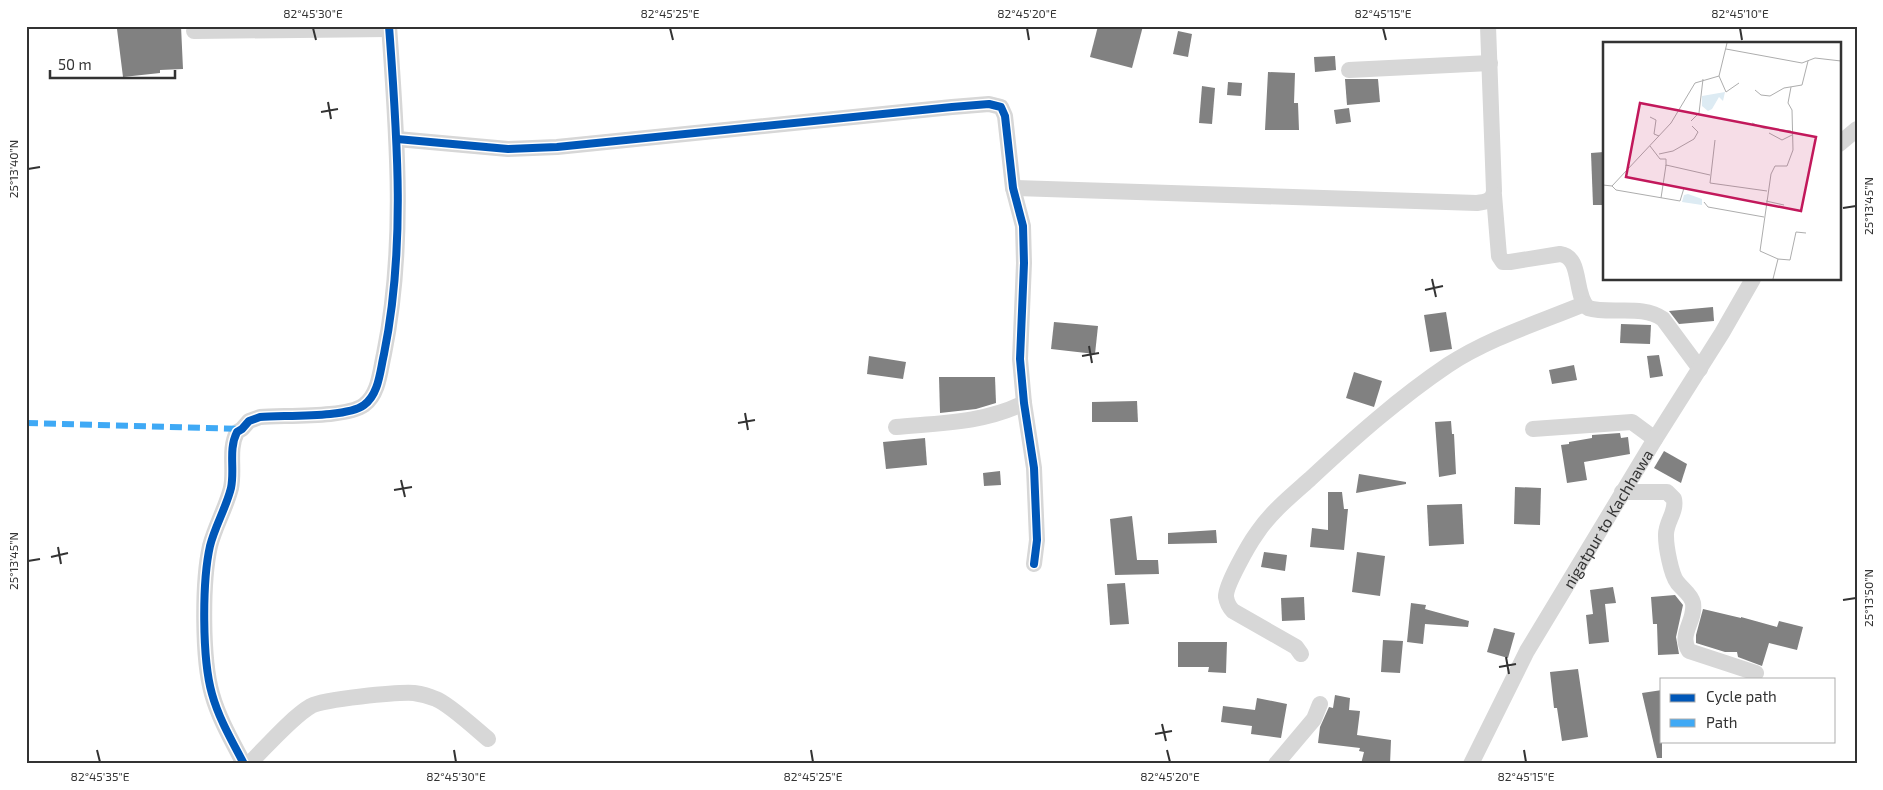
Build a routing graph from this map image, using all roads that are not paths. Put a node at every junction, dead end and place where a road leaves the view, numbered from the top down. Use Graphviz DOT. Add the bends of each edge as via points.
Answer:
graph roads {
  1 [pos="1488,26"];
  2 [pos="389,28"];
  3 [pos="194,31"];
  4 [pos="1490,63"];
  5 [pos="1349,70"];
  6 [pos="1857,129"];
  7 [pos="397,139"];
  8 [pos="1840,143"];
  9 [pos="1013,188"];
  10 [pos="1494,195"];
  11 [pos="1752,280"];
  12 [pos="1584,304"];
  13 [pos="1700,369"];
  14 [pos="1024,403"];
  15 [pos="896,427"];
  16 [pos="1533,428"];
  17 [pos="1655,438"];
  18 [pos="1622,492"];
  19 [pos="1034,564"];
  20 [pos="1301,654"];
  21 [pos="1756,673"];
  22 [pos="1320,704"];
  23 [pos="488,739"];
  24 [pos="244,764"];
  25 [pos="249,764"];
  26 [pos="1276,764"];
  27 [pos="1471,764"];
  1 -- 4 [label="street"];
  2 -- 3 [label="street"];
  2 -- 7 [label="street"];
  4 -- 5 [label="street"];
  4 -- 10 [label="street"];
  6 -- 8 [label="street"];
  7 -- 9 [label="street" via="501,148 557,147 995,104 1004,110"];
  7 -- 24 [label="street" via="395,273 390,323 373,396 366,404 350,412 276,416 248,421 233,439 231,486 210,547 205,611 207,670 220,717"];
  9 -- 10 [label="street" via="1477,203"];
  9 -- 14 [label="street" via="1024,241 1020,359"];
  10 -- 12 [label="street" via="1501,260 1510,262 1560,254 1570,257"];
  11 -- 13 [label="street, nigatpur to Kachhawa"];
  12 -- 13 [label="street" via="1592,309 1657,315"];
  12 -- 20 [label="street" via="1488,343 1449,364 1402,398 1332,459 1257,532 1228,586 1228,604 1233,611 1289,642"];
  13 -- 17 [label="street, nigatpur to Kachhawa"];
  14 -- 15 [label="street" via="1008,412 974,420"];
  14 -- 19 [label="street" via="1036,494"];
  16 -- 17 [label="street" via="1632,422"];
  17 -- 18 [label="street, nigatpur to Kachhawa"];
  18 -- 21 [label="street" via="1667,492 1674,499 1666,536 1673,574 1693,601 1694,609 1685,637 1689,651"];
  18 -- 27 [label="street, nigatpur to Kachhawa" via="1528,651"];
  22 -- 26 [label="street" via="1314,719"];
  23 -- 25 [label="street" via="438,699 425,695 413,693 347,699 312,706"];
}
